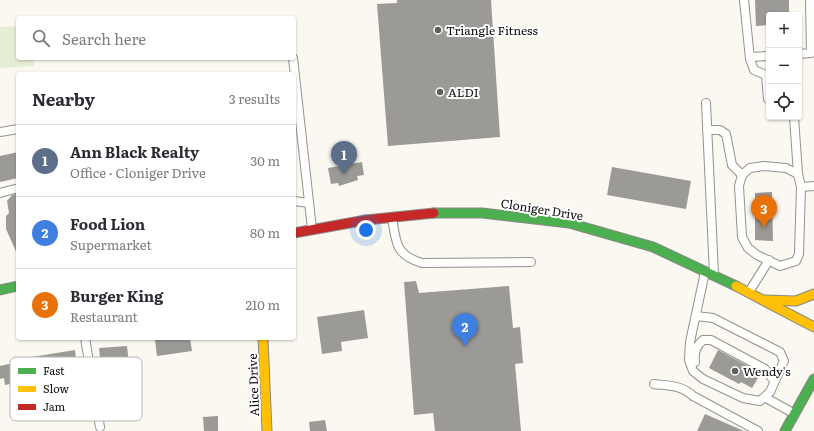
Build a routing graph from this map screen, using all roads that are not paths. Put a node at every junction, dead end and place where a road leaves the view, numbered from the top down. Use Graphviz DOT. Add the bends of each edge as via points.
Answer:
graph roads {
  1 [pos="744,0"];
  2 [pos="810,0"];
  3 [pos="802,54"];
  4 [pos="766,56"];
  5 [pos="750,57"];
  6 [pos="293,60"];
  7 [pos="295,72"];
  8 [pos="767,84"];
  9 [pos="296,85"];
  10 [pos="706,103"];
  11 [pos="794,120"];
  12 [pos="16,129"];
  13 [pos="707,130"];
  14 [pos="0,132"];
  15 [pos="798,174"];
  16 [pos="742,175"];
  17 [pos="814,186"];
  18 [pos="801,187"];
  19 [pos="15,189"];
  20 [pos="0,193"];
  21 [pos="296,201"];
  22 [pos="309,203"];
  23 [pos="392,217"];
  24 [pos="312,230"];
  25 [pos="296,233"];
  26 [pos="769,260"];
  27 [pos="530,262"];
  28 [pos="705,271"];
  29 [pos="714,276"];
  30 [pos="16,286"];
  31 [pos="0,290"];
  32 [pos="749,292"];
  33 [pos="814,294"];
  34 [pos="764,300"];
  35 [pos="696,316"];
  36 [pos="814,327"];
  37 [pos="85,340"];
  38 [pos="263,340"];
  39 [pos="88,357"];
  40 [pos="814,379"];
  41 [pos="774,380"];
  42 [pos="654,384"];
  43 [pos="743,398"];
  44 [pos="766,398"];
  45 [pos="795,414"];
  46 [pos="99,421"];
  47 [pos="100,427"];
  48 [pos="747,428"];
  49 [pos="267,431"];
  50 [pos="758,431"];
  51 [pos="785,431"];
  1 -- 5 [label="lane"];
  2 -- 3 [label="lane" via="811,53"];
  4 -- 5 [label="lane"];
  5 -- 8 [label="lane" via="754,70 766,75"];
  6 -- 7 [label="lane"];
  9 -- 22 [label="lane"];
  10 -- 13 [label="lane"];
  11 -- 15 [label="lane"];
  12 -- 14 [label="lane"];
  13 -- 16 [label="lane" via="720,130 726,134 732,165"];
  13 -- 29 [label="lane"];
  15 -- 16 [label="lane" via="786,168 764,166 750,168"];
  15 -- 18 [label="lane"];
  16 -- 26 [label="lane" via="738,186 742,237 748,248"];
  17 -- 18 [label="lane"];
  18 -- 26 [label="lane" via="799,248 796,261 780,266"];
  19 -- 20 [label="lane"];
  21 -- 22 [label="lane"];
  22 -- 24 [label="lane"];
  23 -- 24 [label="main road, Cloniger Drive"];
  23 -- 27 [label="lane" via="399,248 402,254 412,260 430,264"];
  23 -- 28 [label="main road, Cloniger Drive" via="482,213 569,223 653,247"];
  24 -- 25 [label="main road, Cloniger Drive"];
  26 -- 32 [label="lane"];
  28 -- 29 [label="main road, Cloniger Drive"];
  28 -- 35 [label="lane"];
  29 -- 32 [label="main road, Cloniger Drive"];
  30 -- 31 [label="main road"];
  32 -- 34 [label="main road, Cloniger Drive"];
  33 -- 34 [label="main road" via="796,300"];
  34 -- 36 [label="main road, Cloniger Drive"];
  35 -- 41 [label="lane" via="713,318 780,352 784,361"];
  35 -- 43 [label="lane" via="689,360 693,371"];
  37 -- 39 [label="lane"];
  38 -- 49 [label="main road, Alice Drive"];
  40 -- 45 [label="main road"];
  41 -- 43 [label="lane" via="765,369 711,340 703,340 698,344 694,354 698,368 741,392"];
  41 -- 44 [label="lane"];
  42 -- 48 [label="lane" via="675,385 686,389"];
  43 -- 44 [label="lane" via="760,401"];
  44 -- 45 [label="lane"];
  45 -- 51 [label="main road"];
  46 -- 47 [label="lane"];
  48 -- 50 [label="lane"];
}
